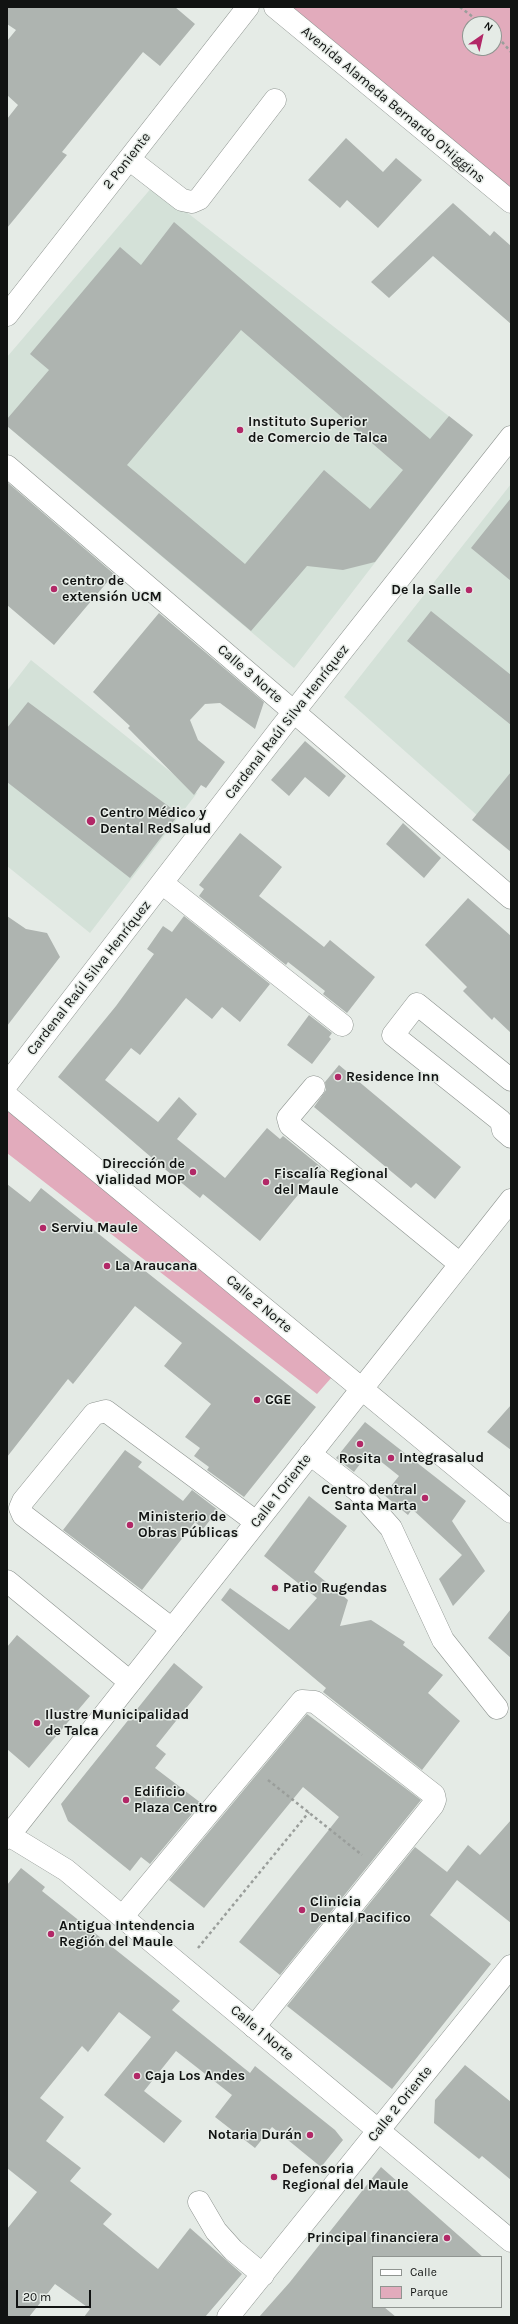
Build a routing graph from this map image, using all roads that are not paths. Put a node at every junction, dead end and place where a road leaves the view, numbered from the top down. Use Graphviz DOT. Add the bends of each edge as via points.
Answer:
graph roads {
  1 [pos="248,7"];
  2 [pos="274,7"];
  3 [pos="275,100"];
  4 [pos="129,159"];
  5 [pos="511,202"];
  6 [pos="7,315"];
  7 [pos="511,437"];
  8 [pos="7,466"];
  9 [pos="294,712"];
  10 [pos="162,883"];
  11 [pos="511,898"];
  12 [pos="342,1025"];
  13 [pos="511,1080"];
  14 [pos="7,1084"];
  15 [pos="314,1087"];
  16 [pos="7,1096"];
  17 [pos="508,1122"];
  18 [pos="511,1200"];
  19 [pos="460,1264"];
  20 [pos="362,1388"];
  21 [pos="310,1454"];
  22 [pos="511,1512"];
  23 [pos="256,1522"];
  24 [pos="7,1581"];
  25 [pos="172,1629"];
  26 [pos="130,1682"];
  27 [pos="497,1708"];
  28 [pos="8,1836"];
  29 [pos="123,1916"];
  30 [pos="511,1966"];
  31 [pos="254,2027"];
  32 [pos="379,2130"];
  33 [pos="199,2202"];
  34 [pos="511,2241"];
  35 [pos="263,2276"];
  36 [pos="228,2317"];
  1 -- 4 [label="main road, 2 Poniente"];
  2 -- 5 [label="main road, Avenida Alameda Bernardo O'Higgins"];
  3 -- 4 [label="main road" via="200,199 192,202 182,200"];
  4 -- 6 [label="main road, 2 Poniente"];
  7 -- 9 [label="main road, Cardenal Raúl Silva Henríquez"];
  8 -- 9 [label="main road, Calle 3 Norte"];
  9 -- 10 [label="main road, Cardenal Raúl Silva Henríquez"];
  9 -- 11 [label="main road, Calle 3 Norte"];
  10 -- 12 [label="main road"];
  10 -- 14 [label="main road, Cardenal Raúl Silva Henríquez"];
  13 -- 17 [label="main road" via="417,1004 394,1035"];
  15 -- 19 [label="main road" via="288,1118 290,1125"];
  16 -- 20 [label="main road, Calle 2 Norte"];
  18 -- 19 [label="main road, Calle 1 Oriente"];
  19 -- 20 [label="main road, Calle 1 Oriente"];
  20 -- 21 [label="main road, Calle 1 Oriente"];
  20 -- 22 [label="main road, Calle 2 Norte"];
  21 -- 23 [label="main road, Calle 1 Oriente"];
  21 -- 27 [label="main road" via="358,1491 391,1528 443,1640"];
  23 -- 25 [label="main road, Calle 1 Oriente"];
  23 -- 25 [label="main road" via="106,1411 94,1414 23,1500 20,1508 23,1515"];
  24 -- 26 [label="main road"];
  25 -- 26 [label="main road, Calle 1 Oriente"];
  26 -- 28 [label="main road, Calle 1 Oriente"];
  28 -- 29 [label="main road, Calle 1 Norte" via="66,1870"];
  29 -- 31 [label="main road, Calle 1 Norte"];
  29 -- 31 [label="main road" via="302,1701 315,1702 434,1795 433,1805"];
  30 -- 32 [label="main road, Calle 2 Oriente"];
  31 -- 32 [label="main road, Calle 1 Norte"];
  32 -- 34 [label="main road, Calle 1 Norte"];
  32 -- 35 [label="main road, Calle 2 Oriente"];
  33 -- 35 [label="main road" via="216,2231"];
  35 -- 36 [label="main road, Calle 2 Oriente"];
}
